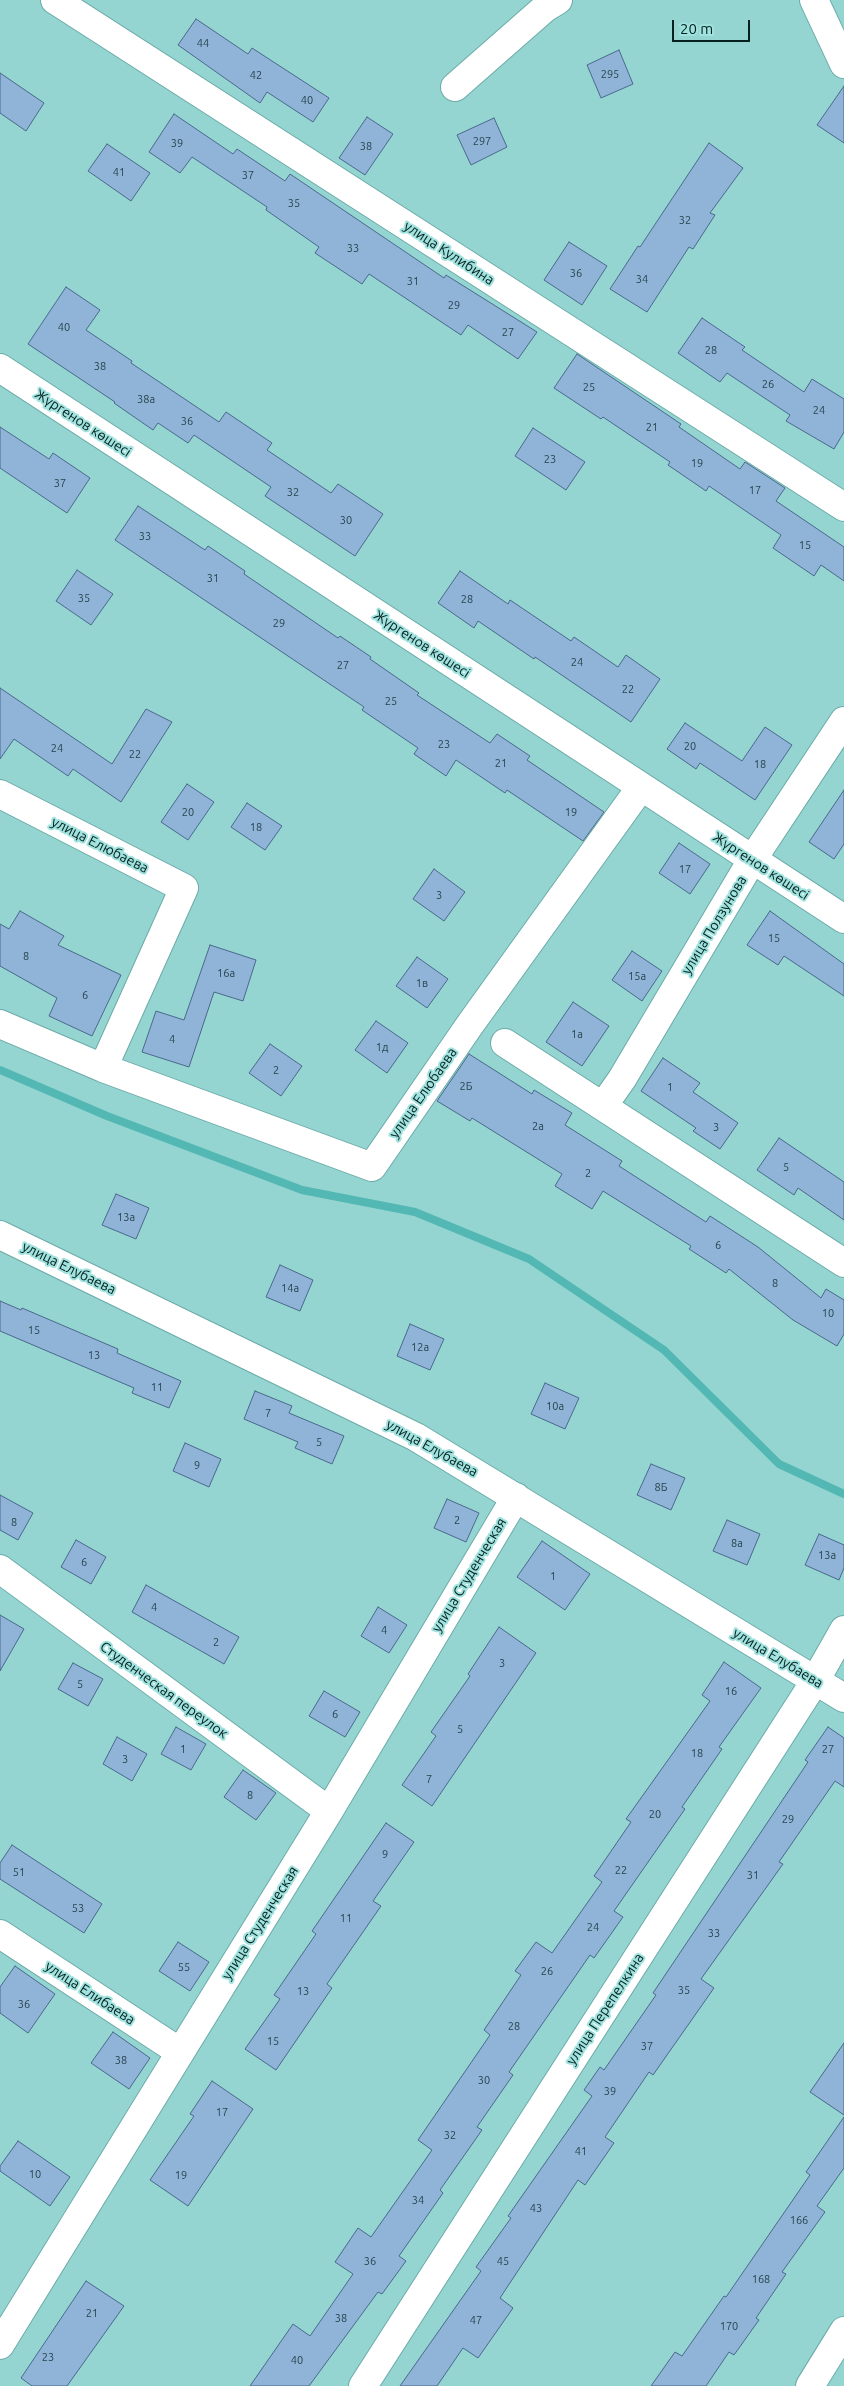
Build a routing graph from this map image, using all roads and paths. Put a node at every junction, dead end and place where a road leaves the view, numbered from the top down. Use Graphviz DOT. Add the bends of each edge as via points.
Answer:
graph roads {
  1 [pos="54,0"];
  2 [pos="558,0"];
  3 [pos="814,0"];
  4 [pos="844,64"];
  5 [pos="455,87"];
  6 [pos="0,368"];
  7 [pos="844,507"];
  8 [pos="844,721"];
  9 [pos="640,787"];
  10 [pos="0,794"];
  11 [pos="752,860"];
  12 [pos="844,919"];
  13 [pos="0,1024"];
  14 [pos="506,1043"];
  15 [pos="103,1068"];
  16 [pos="603,1106"];
  17 [pos="0,1235"];
  18 [pos="844,1263"];
  19 [pos="516,1497"];
  20 [pos="0,1570"];
  21 [pos="844,1630"];
  22 [pos="815,1681"];
  23 [pos="844,1698"];
  24 [pos="329,1811"];
  25 [pos="0,1934"];
  26 [pos="180,2052"];
  27 [pos="844,2331"];
  28 [pos="0,2345"];
  29 [pos="363,2386"];
  30 [pos="810,2386"];
  1 -- 7 [label="street, улица Кулибина"];
  2 -- 5 [label="street"];
  3 -- 4 [label="street"];
  6 -- 9 [label="street, Жүргенов көшесі"];
  8 -- 11 [label="street, улица Ползунова"];
  9 -- 11 [label="street, Жүргенов көшесі"];
  9 -- 15 [label="street, улица Елюбаева" via="372,1167"];
  10 -- 15 [label="street, улица Елюбаева" via="184,888"];
  11 -- 12 [label="street, Жүргенов көшесі"];
  11 -- 16 [label="street, улица Ползунова" via="622,1080"];
  13 -- 15 [label="street, улица Елюбаева"];
  14 -- 16 [label="street"];
  16 -- 18 [label="street"];
  17 -- 19 [label="street, улица Елубаева" via="416,1437"];
  19 -- 22 [label="street, улица Елубаева"];
  19 -- 24 [label="street, улица Студенческая"];
  20 -- 24 [label="street, Студенческая переулок"];
  21 -- 22 [label="street, улица Перепелкина"];
  22 -- 23 [label="street, улица Елубаева"];
  22 -- 29 [label="street, улица Перепелкина"];
  24 -- 26 [label="street, улица Студенческая"];
  25 -- 26 [label="street, улица Елибаева"];
  26 -- 28 [label="street, улица Студенческая"];
  27 -- 30 [label="street"];
}
